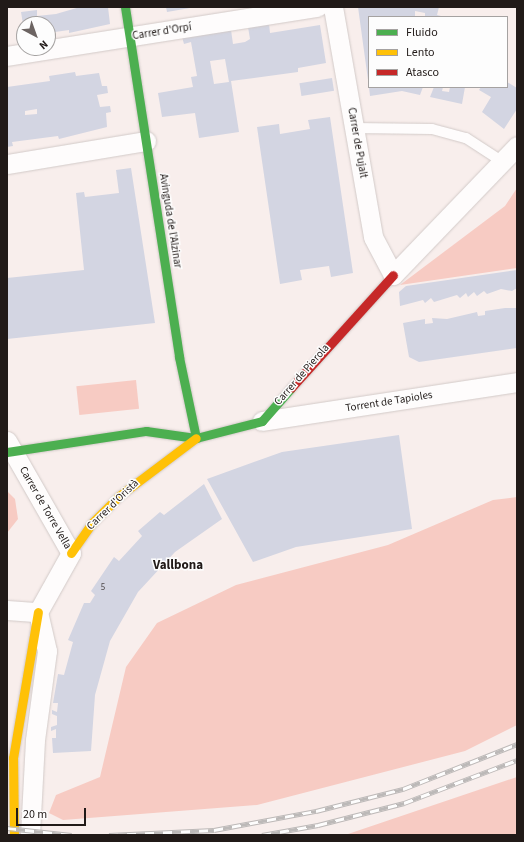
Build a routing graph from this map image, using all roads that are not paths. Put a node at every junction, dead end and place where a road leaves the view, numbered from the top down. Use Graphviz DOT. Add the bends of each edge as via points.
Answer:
graph roads {
  1 [pos="125,7"];
  2 [pos="317,7"];
  3 [pos="334,7"];
  4 [pos="130,37"];
  5 [pos="7,56"];
  6 [pos="354,128"];
  7 [pos="146,141"];
  8 [pos="517,146"];
  9 [pos="503,162"];
  10 [pos="7,164"];
  11 [pos="393,275"];
  12 [pos="517,382"];
  13 [pos="262,421"];
  14 [pos="196,438"];
  15 [pos="9,448"];
  16 [pos="71,553"];
  17 [pos="7,610"];
  18 [pos="38,612"];
  19 [pos="14,835"];
  20 [pos="30,835"];
  1 -- 4 [label="street, Avinguda de l'Alzinar"];
  2 -- 4 [label="street, Carrer d'Orpí"];
  3 -- 6 [label="street, Carrer de Pujalt"];
  4 -- 5 [label="street, Carrer d'Orpí"];
  4 -- 7 [label="street, Avinguda de l'Alzinar"];
  6 -- 9 [label="lane" via="432,129 466,138"];
  6 -- 11 [label="street, Carrer de Pujalt" via="373,237"];
  7 -- 10 [label="street"];
  7 -- 14 [label="street, Avinguda de l'Alzinar" via="179,357"];
  8 -- 9 [label="street, Carrer de Pierola"];
  9 -- 11 [label="street, Carrer de Pierola"];
  11 -- 13 [label="street, Carrer de Pierola"];
  12 -- 13 [label="street, Torrent de Tapioles"];
  13 -- 14 [label="street"];
  14 -- 15 [label="street" via="146,431"];
  14 -- 16 [label="street, Carrer d'Oristà" via="119,496 92,523"];
  15 -- 16 [label="street, Carrer de Torre Vella"];
  16 -- 18 [label="street, Carrer d'Oristà"];
  17 -- 18 [label="street"];
  18 -- 19 [label="street, Carrer d'Oristà" via="13,758"];
  18 -- 20 [label="street" via="47,651 35,740"];
}
